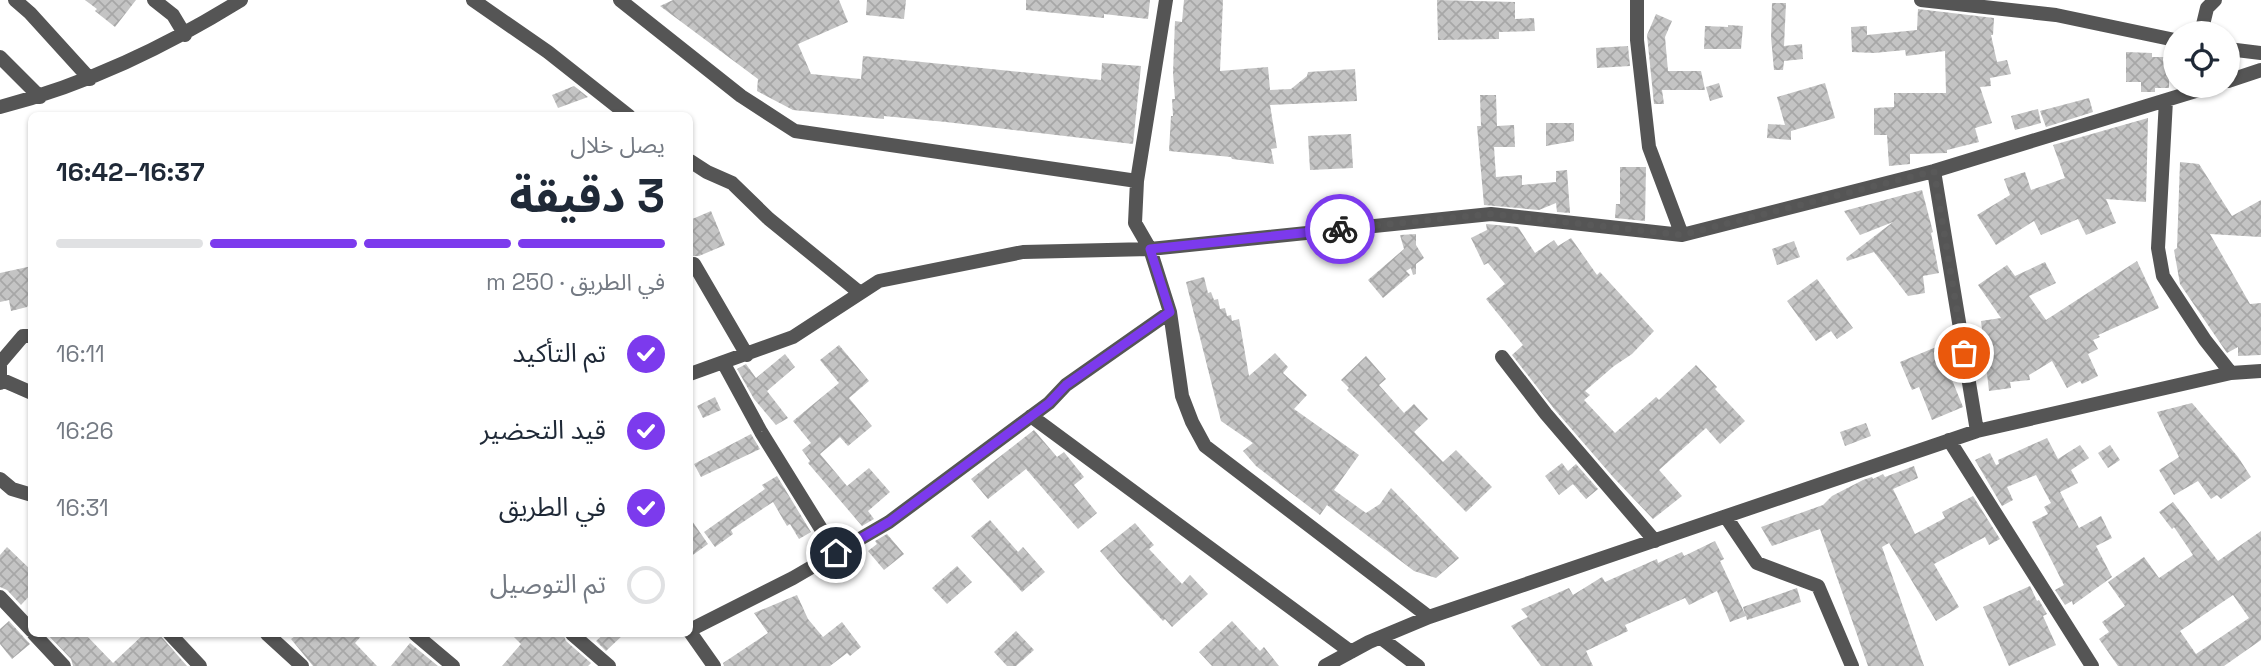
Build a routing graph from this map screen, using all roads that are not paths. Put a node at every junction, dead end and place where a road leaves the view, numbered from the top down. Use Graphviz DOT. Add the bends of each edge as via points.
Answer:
graph roads {
  1 [pos="15,0"];
  2 [pos="154,0"];
  3 [pos="241,0"];
  4 [pos="473,0"];
  5 [pos="620,0"];
  6 [pos="1166,0"];
  7 [pos="1637,0"];
  8 [pos="1921,0"];
  9 [pos="2216,0"];
  10 [pos="2204,21"];
  11 [pos="185,35"];
  12 [pos="2163,37"];
  13 [pos="2240,50"];
  14 [pos="2261,53"];
  15 [pos="0,57"];
  16 [pos="2261,70"];
  17 [pos="2240,77"];
  18 [pos="90,79"];
  19 [pos="40,97"];
  20 [pos="2173,98"];
  21 [pos="2166,100"];
  22 [pos="0,107"];
  23 [pos="624,112"];
  24 [pos="693,163"];
  25 [pos="1934,171"];
  26 [pos="1137,181"];
  27 [pos="1682,235"];
  28 [pos="1150,249"];
  29 [pos="694,264"];
  30 [pos="860,293"];
  31 [pos="1170,312"];
  32 [pos="28,336"];
  33 [pos="747,355"];
  34 [pos="1503,357"];
  35 [pos="724,364"];
  36 [pos="2261,371"];
  37 [pos="693,373"];
  38 [pos="2231,373"];
  39 [pos="0,380"];
  40 [pos="28,391"];
  41 [pos="1031,416"];
  42 [pos="1977,430"];
  43 [pos="1949,440"];
  44 [pos="0,479"];
  45 [pos="28,494"];
  46 [pos="1726,517"];
  47 [pos="1655,541"];
  48 [pos="836,553"];
  49 [pos="0,597"];
  50 [pos="1429,617"];
  51 [pos="28,627"];
  52 [pos="693,629"];
  53 [pos="693,635"];
  54 [pos="38,637"];
  55 [pos="173,637"];
  56 [pos="270,637"];
  57 [pos="419,637"];
  58 [pos="575,637"];
  59 [pos="1381,638"];
  60 [pos="1351,652"];
  61 [pos="64,666"];
  62 [pos="200,666"];
  63 [pos="302,666"];
  64 [pos="453,666"];
  65 [pos="609,666"];
  66 [pos="714,666"];
  67 [pos="1325,666"];
  68 [pos="1418,666"];
  69 [pos="1852,666"];
  70 [pos="2092,666"];
  1 -- 18 [label="street"];
  2 -- 11 [label="street" via="173,15"];
  3 -- 11 [label="street"];
  4 -- 23 [label="street"];
  5 -- 26 [label="street" via="741,96 795,131"];
  6 -- 26 [label="street"];
  7 -- 27 [label="street" via="1649,147"];
  8 -- 12 [label="street" via="2056,15"];
  9 -- 10 [label="street" via="2207,8"];
  11 -- 18 [label="street"];
  13 -- 14 [label="street"];
  15 -- 19 [label="street"];
  16 -- 17 [label="street"];
  18 -- 19 [label="street"];
  19 -- 22 [label="street"];
  20 -- 21 [label="street"];
  21 -- 25 [label="street"];
  21 -- 38 [label="street" via="2158,248 2163,276"];
  24 -- 30 [label="street" via="732,183"];
  25 -- 27 [label="street"];
  25 -- 42 [label="street"];
  26 -- 28 [label="street" via="1135,223"];
  27 -- 28 [label="street" via="1491,214"];
  28 -- 30 [label="street" via="1023,252 879,281"];
  28 -- 31 [label="street"];
  29 -- 33 [label="street"];
  30 -- 33 [label="street" via="793,337"];
  31 -- 41 [label="street" via="1066,385"];
  31 -- 50 [label="street" via="1182,396 1205,446"];
  32 -- 39 [label="street" via="0,363"];
  33 -- 35 [label="street"];
  34 -- 47 [label="street"];
  35 -- 37 [label="street"];
  35 -- 48 [label="street"];
  36 -- 38 [label="street"];
  38 -- 42 [label="street"];
  39 -- 40 [label="street"];
  41 -- 48 [label="street" via="889,522"];
  41 -- 60 [label="street"];
  42 -- 43 [label="street"];
  43 -- 46 [label="street"];
  43 -- 70 [label="street"];
  44 -- 45 [label="street"];
  46 -- 47 [label="street"];
  46 -- 69 [label="street" via="1757,563 1818,586"];
  47 -- 50 [label="street"];
  48 -- 52 [label="street"];
  49 -- 51 [label="street"];
  50 -- 59 [label="street"];
  53 -- 66 [label="street"];
  54 -- 61 [label="street"];
  55 -- 62 [label="street"];
  56 -- 63 [label="street"];
  57 -- 64 [label="street"];
  58 -- 65 [label="street"];
  59 -- 60 [label="street"];
  59 -- 68 [label="street"];
  60 -- 67 [label="street"];
}
